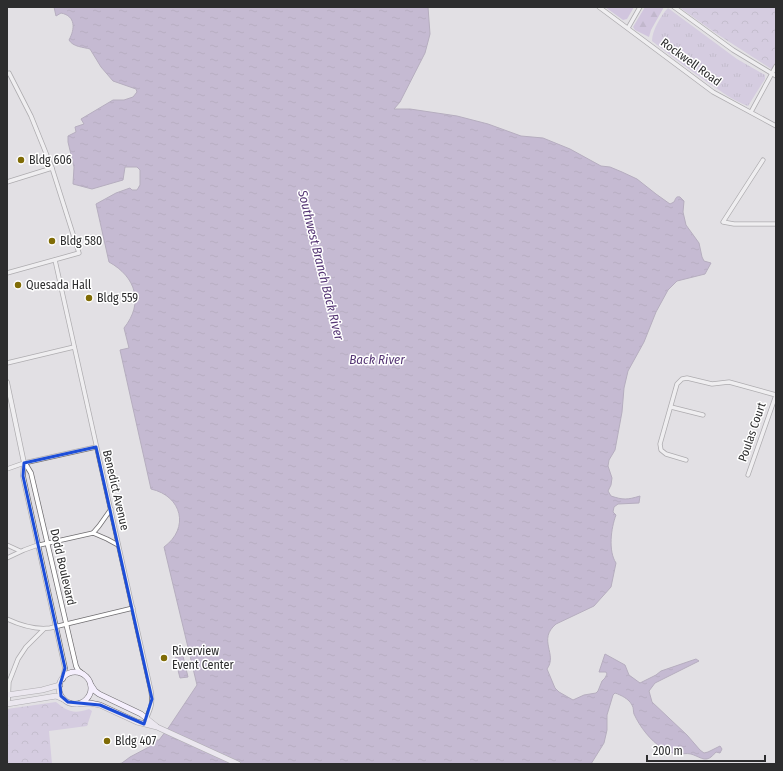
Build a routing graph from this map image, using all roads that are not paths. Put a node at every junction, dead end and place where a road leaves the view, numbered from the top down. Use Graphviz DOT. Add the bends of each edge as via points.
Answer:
graph roads {
  1 [pos="599,7"];
  2 [pos="640,7"];
  3 [pos="674,7"];
  4 [pos="628,28"];
  5 [pos="776,66"];
  6 [pos="8,73"];
  7 [pos="772,73"];
  8 [pos="776,76"];
  9 [pos="751,112"];
  10 [pos="776,126"];
  11 [pos="763,160"];
  12 [pos="52,168"];
  13 [pos="7,182"];
  14 [pos="776,224"];
  15 [pos="55,260"];
  16 [pos="7,273"];
  17 [pos="74,347"];
  18 [pos="7,363"];
  19 [pos="7,382"];
  20 [pos="776,394"];
  21 [pos="671,407"];
  22 [pos="703,415"];
  23 [pos="96,447"];
  24 [pos="686,460"];
  25 [pos="24,463"];
  26 [pos="7,468"];
  27 [pos="748,475"];
  28 [pos="111,509"];
  29 [pos="93,533"];
  30 [pos="48,544"];
  31 [pos="38,545"];
  32 [pos="118,545"];
  33 [pos="7,546"];
  34 [pos="20,551"];
  35 [pos="7,558"];
  36 [pos="133,608"];
  37 [pos="7,619"];
  38 [pos="66,624"];
  39 [pos="56,627"];
  40 [pos="44,629"];
  41 [pos="83,674"];
  42 [pos="62,679"];
  43 [pos="90,682"];
  44 [pos="8,685"];
  45 [pos="60,685"];
  46 [pos="7,695"];
  47 [pos="65,700"];
  48 [pos="7,704"];
  49 [pos="77,704"];
  50 [pos="146,718"];
  51 [pos="144,724"];
  52 [pos="157,727"];
  53 [pos="238,764"];
  1 -- 4 [label="street, Rockwell Road"];
  2 -- 4 [label="street"];
  3 -- 7 [label="street" via="733,50"];
  4 -- 9 [label="street, Rockwell Road" via="713,92"];
  5 -- 7 [label="street"];
  6 -- 12 [label="street" via="31,116"];
  7 -- 8 [label="street"];
  7 -- 9 [label="street"];
  9 -- 10 [label="street, Rockwell Road"];
  11 -- 14 [label="street" via="723,222"];
  12 -- 13 [label="street"];
  12 -- 15 [label="street" via="79,253"];
  15 -- 16 [label="street"];
  15 -- 17 [label="street, Benedict Avenue"];
  17 -- 18 [label="street"];
  17 -- 23 [label="street, Benedict Avenue"];
  19 -- 25 [label="street, Dodd Boulevard"];
  20 -- 21 [label="street" via="729,382 712,384 686,378 677,384"];
  20 -- 27 [label="street, Poulas Court"];
  21 -- 22 [label="street"];
  21 -- 24 [label="street" via="660,444 661,450"];
  23 -- 25 [label="street"];
  23 -- 28 [label="street, Benedict Avenue"];
  25 -- 26 [label="street"];
  25 -- 30 [label="street, Dodd Boulevard" via="31,473"];
  25 -- 31 [label="street, Dodd Boulevard" via="23,476"];
  28 -- 29 [label="street"];
  28 -- 32 [label="street, Benedict Avenue"];
  29 -- 30 [label="street"];
  29 -- 32 [label="street"];
  30 -- 31 [label="street"];
  30 -- 38 [label="street, Dodd Boulevard"];
  31 -- 34 [label="street"];
  31 -- 39 [label="street, Dodd Boulevard"];
  32 -- 36 [label="street, Benedict Avenue"];
  33 -- 34 [label="street"];
  34 -- 35 [label="street"];
  36 -- 38 [label="street"];
  36 -- 50 [label="street, Benedict Avenue" via="152,699 152,706"];
  37 -- 40 [label="street" via="24,626"];
  38 -- 39 [label="street"];
  38 -- 41 [label="street, Dodd Boulevard" via="76,666"];
  39 -- 40 [label="street"];
  39 -- 42 [label="street, Dodd Boulevard" via="65,668"];
  40 -- 44 [label="street" via="21,653"];
  41 -- 42 [label="main road" via="74,672"];
  41 -- 43 [label="main road"];
  42 -- 45 [label="main road"];
  43 -- 49 [label="main road" via="88,696"];
  43 -- 50 [label="main road" via="99,694"];
  44 -- 46 [label="street"];
  45 -- 46 [label="main road"];
  45 -- 47 [label="main road" via="61,696"];
  46 -- 48 [label="street"];
  47 -- 48 [label="main road" via="56,696"];
  47 -- 49 [label="main road"];
  49 -- 51 [label="main road" via="100,705"];
  50 -- 51 [label="street, Benedict Avenue"];
  50 -- 52 [label="main road"];
  51 -- 52 [label="main road"];
  52 -- 53 [label="main road"];
}
